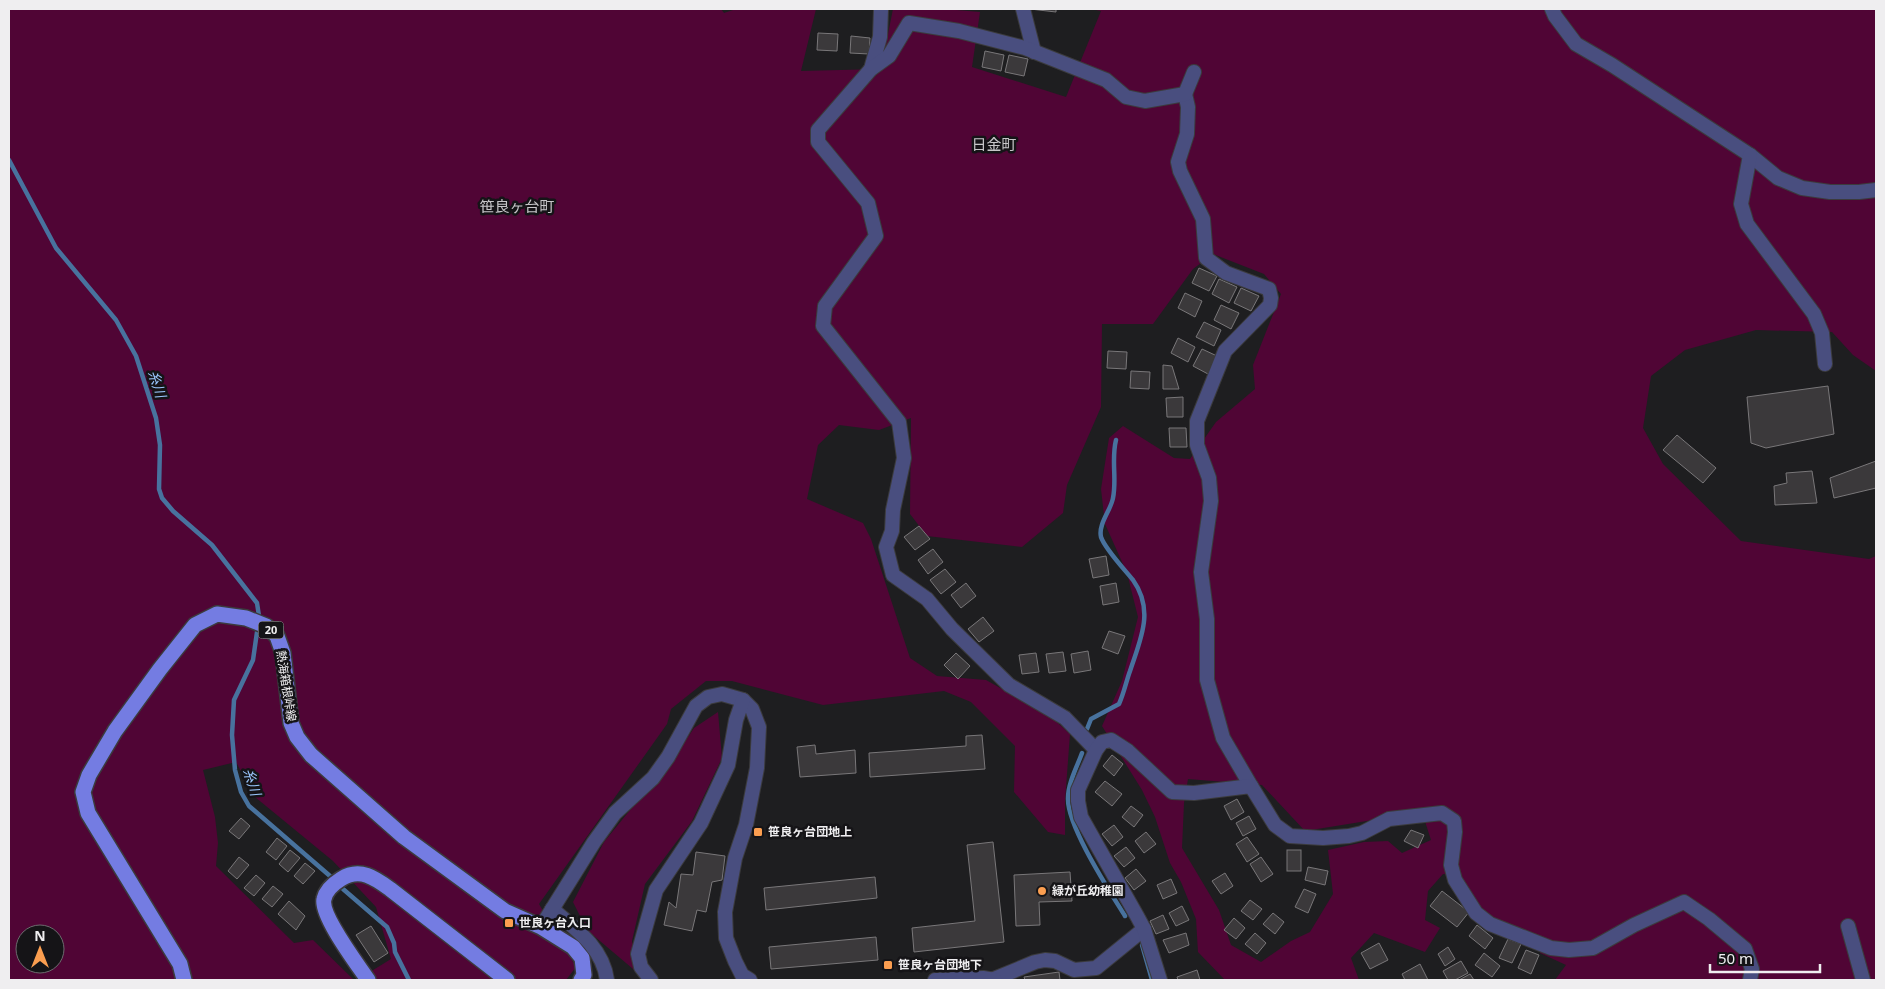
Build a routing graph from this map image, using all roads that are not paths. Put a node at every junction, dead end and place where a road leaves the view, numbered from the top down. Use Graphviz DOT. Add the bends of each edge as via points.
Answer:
graph roads {
  1 [pos="881,9"];
  2 [pos="1023,9"];
  3 [pos="1552,9"];
  4 [pos="1034,52"];
  5 [pos="871,69"];
  6 [pos="1194,72"];
  7 [pos="1185,94"];
  8 [pos="1750,155"];
  9 [pos="1876,190"];
  10 [pos="1825,364"];
  11 [pos="743,700"];
  12 [pos="1096,750"];
  13 [pos="1251,786"];
  14 [pos="552,909"];
  15 [pos="1848,926"];
  16 [pos="541,927"];
  17 [pos="1144,929"];
  18 [pos="184,980"];
  19 [pos="368,980"];
  20 [pos="507,980"];
  21 [pos="580,980"];
  22 [pos="607,980"];
  23 [pos="651,980"];
  24 [pos="750,980"];
  25 [pos="935,980"];
  26 [pos="995,980"];
  27 [pos="1160,980"];
  28 [pos="1750,980"];
  29 [pos="1863,980"];
  1 -- 5 [label="street" via="880,37"];
  2 -- 4 [label="street"];
  3 -- 8 [label="street" via="1576,44"];
  4 -- 5 [label="street" via="959,32 909,23 889,56"];
  4 -- 7 [label="street" via="1106,80 1126,97 1145,101"];
  5 -- 12 [label="street" via="818,130 818,142 868,203 876,236 825,306 823,326 899,422 904,458 892,531 886,547 893,575 927,599 952,629 1009,685 1065,718"];
  6 -- 7 [label="street"];
  7 -- 13 [label="street" via="1187,134 1178,162 1202,219 1206,258 1226,273 1269,289 1271,298 1270,305 1225,351 1196,421 1197,445 1209,478 1211,501 1201,572 1207,619 1207,680 1223,738"];
  8 -- 9 [label="street" via="1778,178 1802,188 1830,192"];
  8 -- 10 [label="street" via="1741,204 1747,224 1814,314 1822,333"];
  11 -- 14 [label="street" via="722,694 708,697 696,706 668,757 653,778 615,813"];
  11 -- 23 [label="street" via="728,765 701,823 656,890 638,954 641,967"];
  11 -- 24 [label="street" via="752,710 759,727 757,768 725,912 726,938 742,975"];
  12 -- 13 [label="street" via="1102,742 1111,740 1128,751 1172,792 1194,794"];
  12 -- 17 [label="street" via="1078,790 1081,817"];
  13 -- 28 [label="street" via="1275,825 1290,836 1349,836 1389,819 1442,813 1454,821 1451,865 1455,880 1476,912 1490,924 1551,948 1593,948 1684,902 1710,919 1744,949 1752,969"];
  14 -- 16 [label="street"];
  14 -- 22 [label="street" via="590,941 606,969"];
  15 -- 29 [label="street"];
  16 -- 18 [label="main road, 熱海箱根峠線 / 20" via="505,911 404,837 311,755 297,738 291,723 283,653 277,636 266,626 246,618 217,614 195,624 160,669 115,731 89,775 83,792 88,813 180,964"];
  16 -- 21 [label="main road, 熱海箱根峠線 / 20" via="573,947 582,958 584,975"];
  17 -- 26 [label="street" via="1096,968 1074,970 1045,960"];
  17 -- 27 [label="street"];
  19 -- 20 [label="main road" via="326,917 323,900 331,886 344,877 359,873 370,875 390,889"];
  25 -- 26 [label="street"];
}
